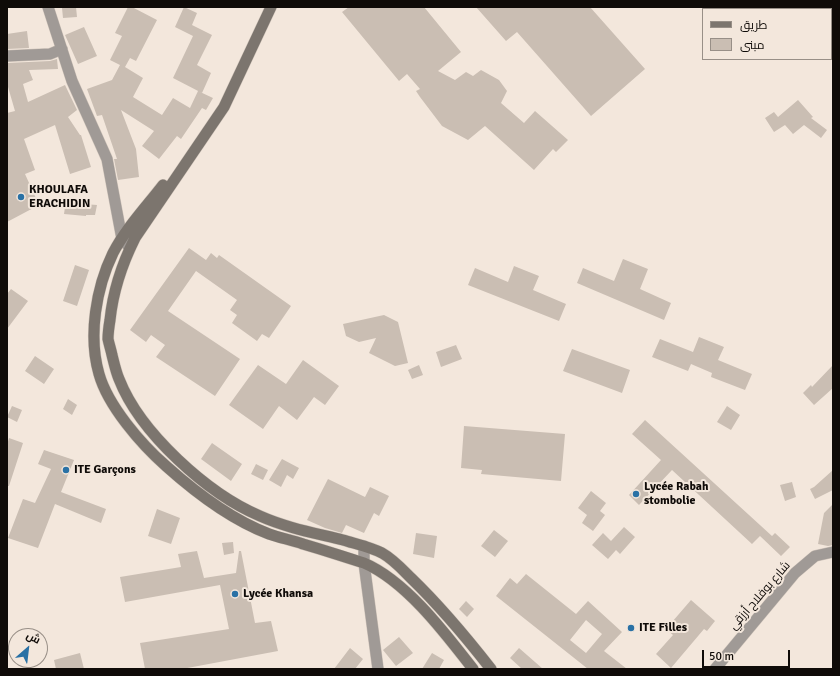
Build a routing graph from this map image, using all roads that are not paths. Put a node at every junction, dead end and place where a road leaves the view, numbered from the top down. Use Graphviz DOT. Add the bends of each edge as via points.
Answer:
graph roads {
  1 [pos="48,7"];
  2 [pos="271,7"];
  3 [pos="62,48"];
  4 [pos="7,56"];
  5 [pos="224,107"];
  6 [pos="122,239"];
  7 [pos="130,248"];
  8 [pos="364,546"];
  9 [pos="833,552"];
  10 [pos="364,563"];
  11 [pos="378,669"];
  12 [pos="473,669"];
  13 [pos="491,669"];
  14 [pos="716,669"];
  1 -- 3 [label="street"];
  2 -- 5 [label="main road"];
  3 -- 4 [label="street" via="50,54"];
  3 -- 6 [label="street" via="72,81 107,159"];
  5 -- 6 [label="main road"];
  5 -- 7 [label="main road"];
  6 -- 7 [label="street"];
  6 -- 10 [label="main road" via="113,253 103,280 94,327 99,374 110,398 125,420 150,451 177,476 219,508 268,534"];
  7 -- 8 [label="main road" via="112,303 108,339 119,380 152,432 197,475 230,500 259,516 283,525"];
  8 -- 10 [label="street"];
  8 -- 13 [label="main road" via="383,554 408,575"];
  9 -- 14 [label="street, شارع بوفلاح أرزقي" via="815,556 795,573"];
  10 -- 11 [label="street"];
  10 -- 12 [label="main road" via="392,579 420,606"];
}
